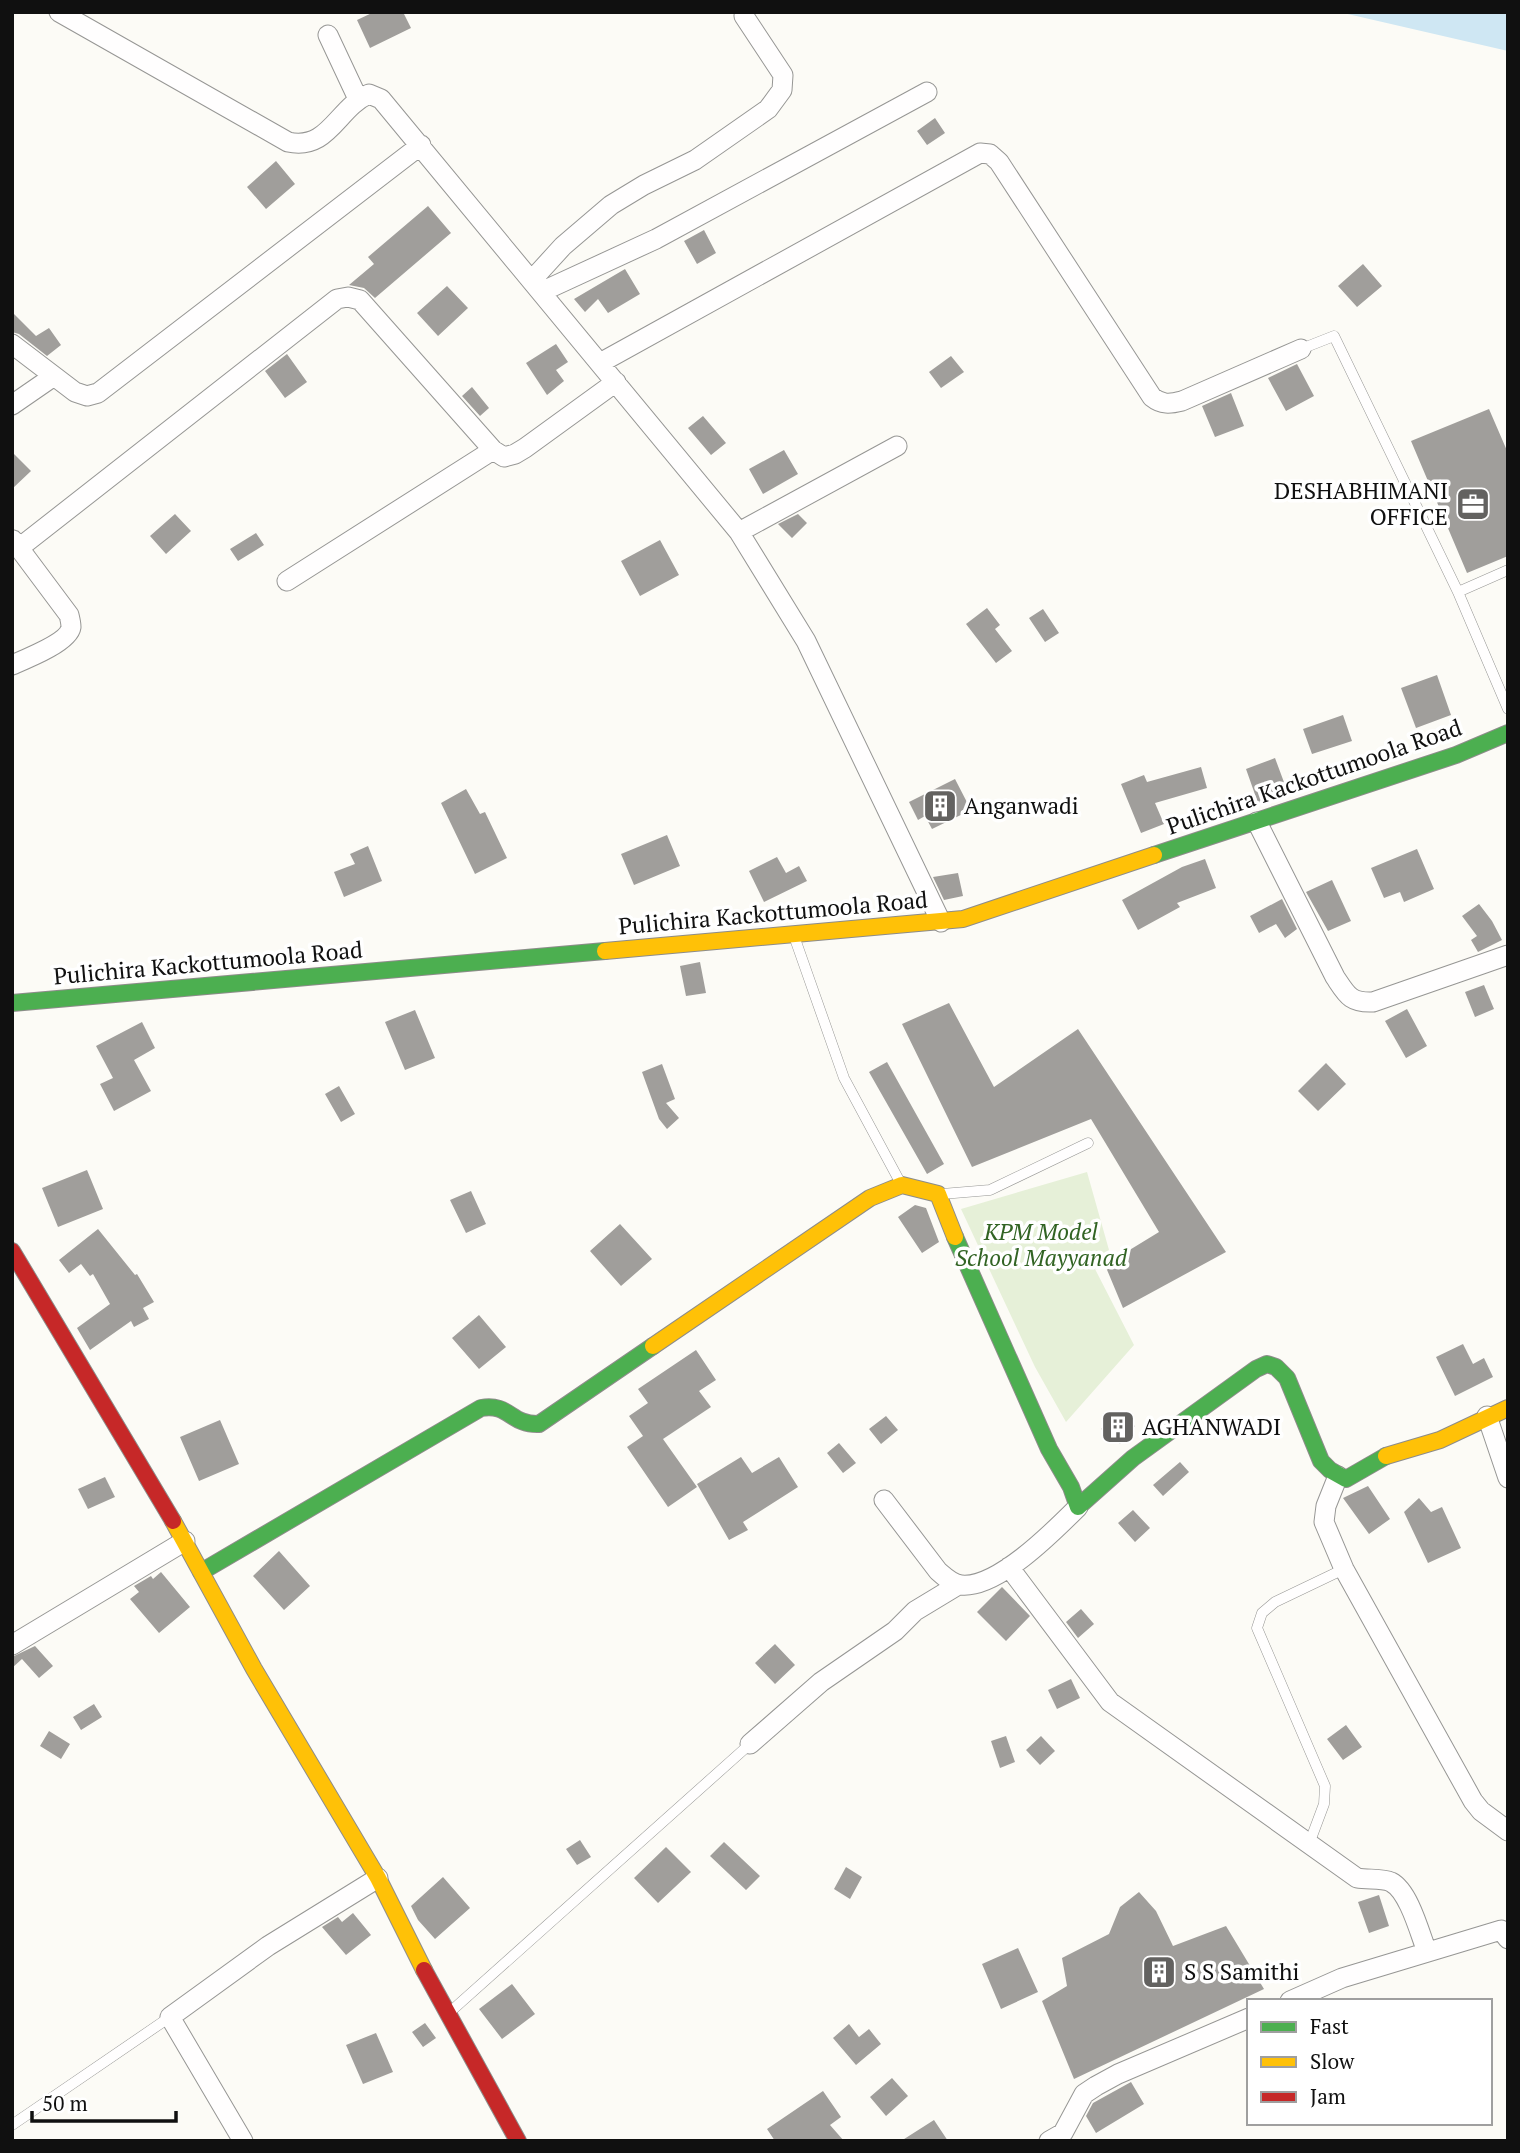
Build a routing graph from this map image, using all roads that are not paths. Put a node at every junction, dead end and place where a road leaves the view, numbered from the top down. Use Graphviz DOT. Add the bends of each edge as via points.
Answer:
graph roads {
  1 [pos="59,12"];
  2 [pos="744,16"];
  3 [pos="328,35"];
  4 [pos="927,92"];
  5 [pos="358,99"];
  6 [pos="421,145"];
  7 [pos="536,286"];
  8 [pos="12,344"];
  9 [pos="1301,349"];
  10 [pos="600,363"];
  11 [pos="54,376"];
  12 [pos="616,382"];
  13 [pos="12,405"];
  14 [pos="897,446"];
  15 [pos="493,450"];
  16 [pos="739,532"];
  17 [pos="16,543"];
  18 [pos="1508,570"];
  19 [pos="287,581"];
  20 [pos="1458,592"];
  21 [pos="12,665"];
  22 [pos="1508,709"];
  23 [pos="1508,733"];
  24 [pos="1257,822"];
  25 [pos="941,922"];
  26 [pos="793,933"];
  27 [pos="1508,955"];
  28 [pos="12,1003"];
  29 [pos="1088,1143"];
  30 [pos="902,1185"];
  31 [pos="938,1194"];
  32 [pos="12,1251"];
  33 [pos="1508,1408"];
  34 [pos="1487,1416"];
  35 [pos="1338,1476"];
  36 [pos="1508,1478"];
  37 [pos="884,1500"];
  38 [pos="1078,1507"];
  39 [pos="185,1541"];
  40 [pos="1009,1567"];
  41 [pos="1344,1569"];
  42 [pos="201,1572"];
  43 [pos="958,1585"];
  44 [pos="12,1645"];
  45 [pos="750,1744"];
  46 [pos="1508,1831"];
  47 [pos="1309,1844"];
  48 [pos="378,1878"];
  49 [pos="1506,1933"];
  50 [pos="1427,1952"];
  51 [pos="1295,1999"];
  52 [pos="447,2015"];
  53 [pos="170,2017"];
  54 [pos="1247,2019"];
  55 [pos="12,2125"];
  56 [pos="1060,2138"];
  57 [pos="243,2141"];
  58 [pos="518,2141"];
  1 -- 5 [label="street" via="288,142 312,142 322,136"];
  2 -- 7 [label="street" via="783,75 775,102 695,160 611,205 563,246"];
  3 -- 5 [label="street"];
  4 -- 7 [label="street" via="656,239"];
  5 -- 6 [label="street" via="369,94 381,99"];
  6 -- 7 [label="street"];
  6 -- 11 [label="street" via="98,393 75,392"];
  7 -- 10 [label="street"];
  8 -- 11 [label="street"];
  9 -- 10 [label="street" via="1182,401 1158,402 999,162 980,153"];
  9 -- 20 [label="lane" via="1335,336"];
  10 -- 12 [label="street"];
  11 -- 13 [label="street"];
  12 -- 15 [label="street" via="515,454 504,457"];
  12 -- 16 [label="street"];
  14 -- 16 [label="street"];
  15 -- 17 [label="street" via="360,300 337,299"];
  15 -- 19 [label="street"];
  16 -- 25 [label="street" via="806,641"];
  17 -- 21 [label="street" via="69,615 71,628 55,644"];
  18 -- 20 [label="lane"];
  20 -- 22 [label="lane"];
  23 -- 24 [label="street, Pulichira Kackottumoola Road" via="1457,755"];
  24 -- 25 [label="street, Pulichira Kackottumoola Road" via="963,919"];
  24 -- 27 [label="street" via="1335,977 1357,1003 1373,1002"];
  25 -- 26 [label="street, Pulichira Kackottumoola Road"];
  26 -- 28 [label="street, Pulichira Kackottumoola Road"];
  26 -- 30 [label="lane" via="845,1078"];
  29 -- 31 [label="lane" via="990,1190"];
  30 -- 31 [label="street"];
  30 -- 42 [label="street" via="870,1198 539,1424 524,1424 501,1407 481,1408"];
  31 -- 38 [label="street"];
  32 -- 39 [label="street"];
  33 -- 34 [label="street"];
  34 -- 35 [label="street" via="1440,1440 1385,1456 1346,1479"];
  34 -- 36 [label="street"];
  35 -- 38 [label="street" via="1321,1461 1287,1378 1267,1364 1133,1458"];
  35 -- 41 [label="street" via="1325,1506 1324,1522"];
  37 -- 43 [label="street" via="938,1571"];
  38 -- 40 [label="street"];
  39 -- 42 [label="street"];
  39 -- 44 [label="street"];
  40 -- 43 [label="street" via="986,1581"];
  40 -- 47 [label="street" via="1110,1702"];
  41 -- 46 [label="street" via="1473,1801"];
  41 -- 47 [label="lane" via="1275,1602 1262,1613 1257,1628 1325,1786 1324,1804"];
  42 -- 48 [label="street"];
  43 -- 45 [label="street" via="915,1611 895,1631 821,1682"];
  45 -- 52 [label="lane"];
  47 -- 50 [label="street" via="1357,1878 1388,1880 1398,1887"];
  48 -- 52 [label="street"];
  48 -- 53 [label="street" via="268,1946"];
  49 -- 50 [label="street"];
  50 -- 51 [label="street" via="1342,1978"];
  52 -- 58 [label="street"];
  53 -- 55 [label="lane"];
  53 -- 57 [label="street"];
  54 -- 56 [label="street" via="1096,2086 1084,2095"];
}
